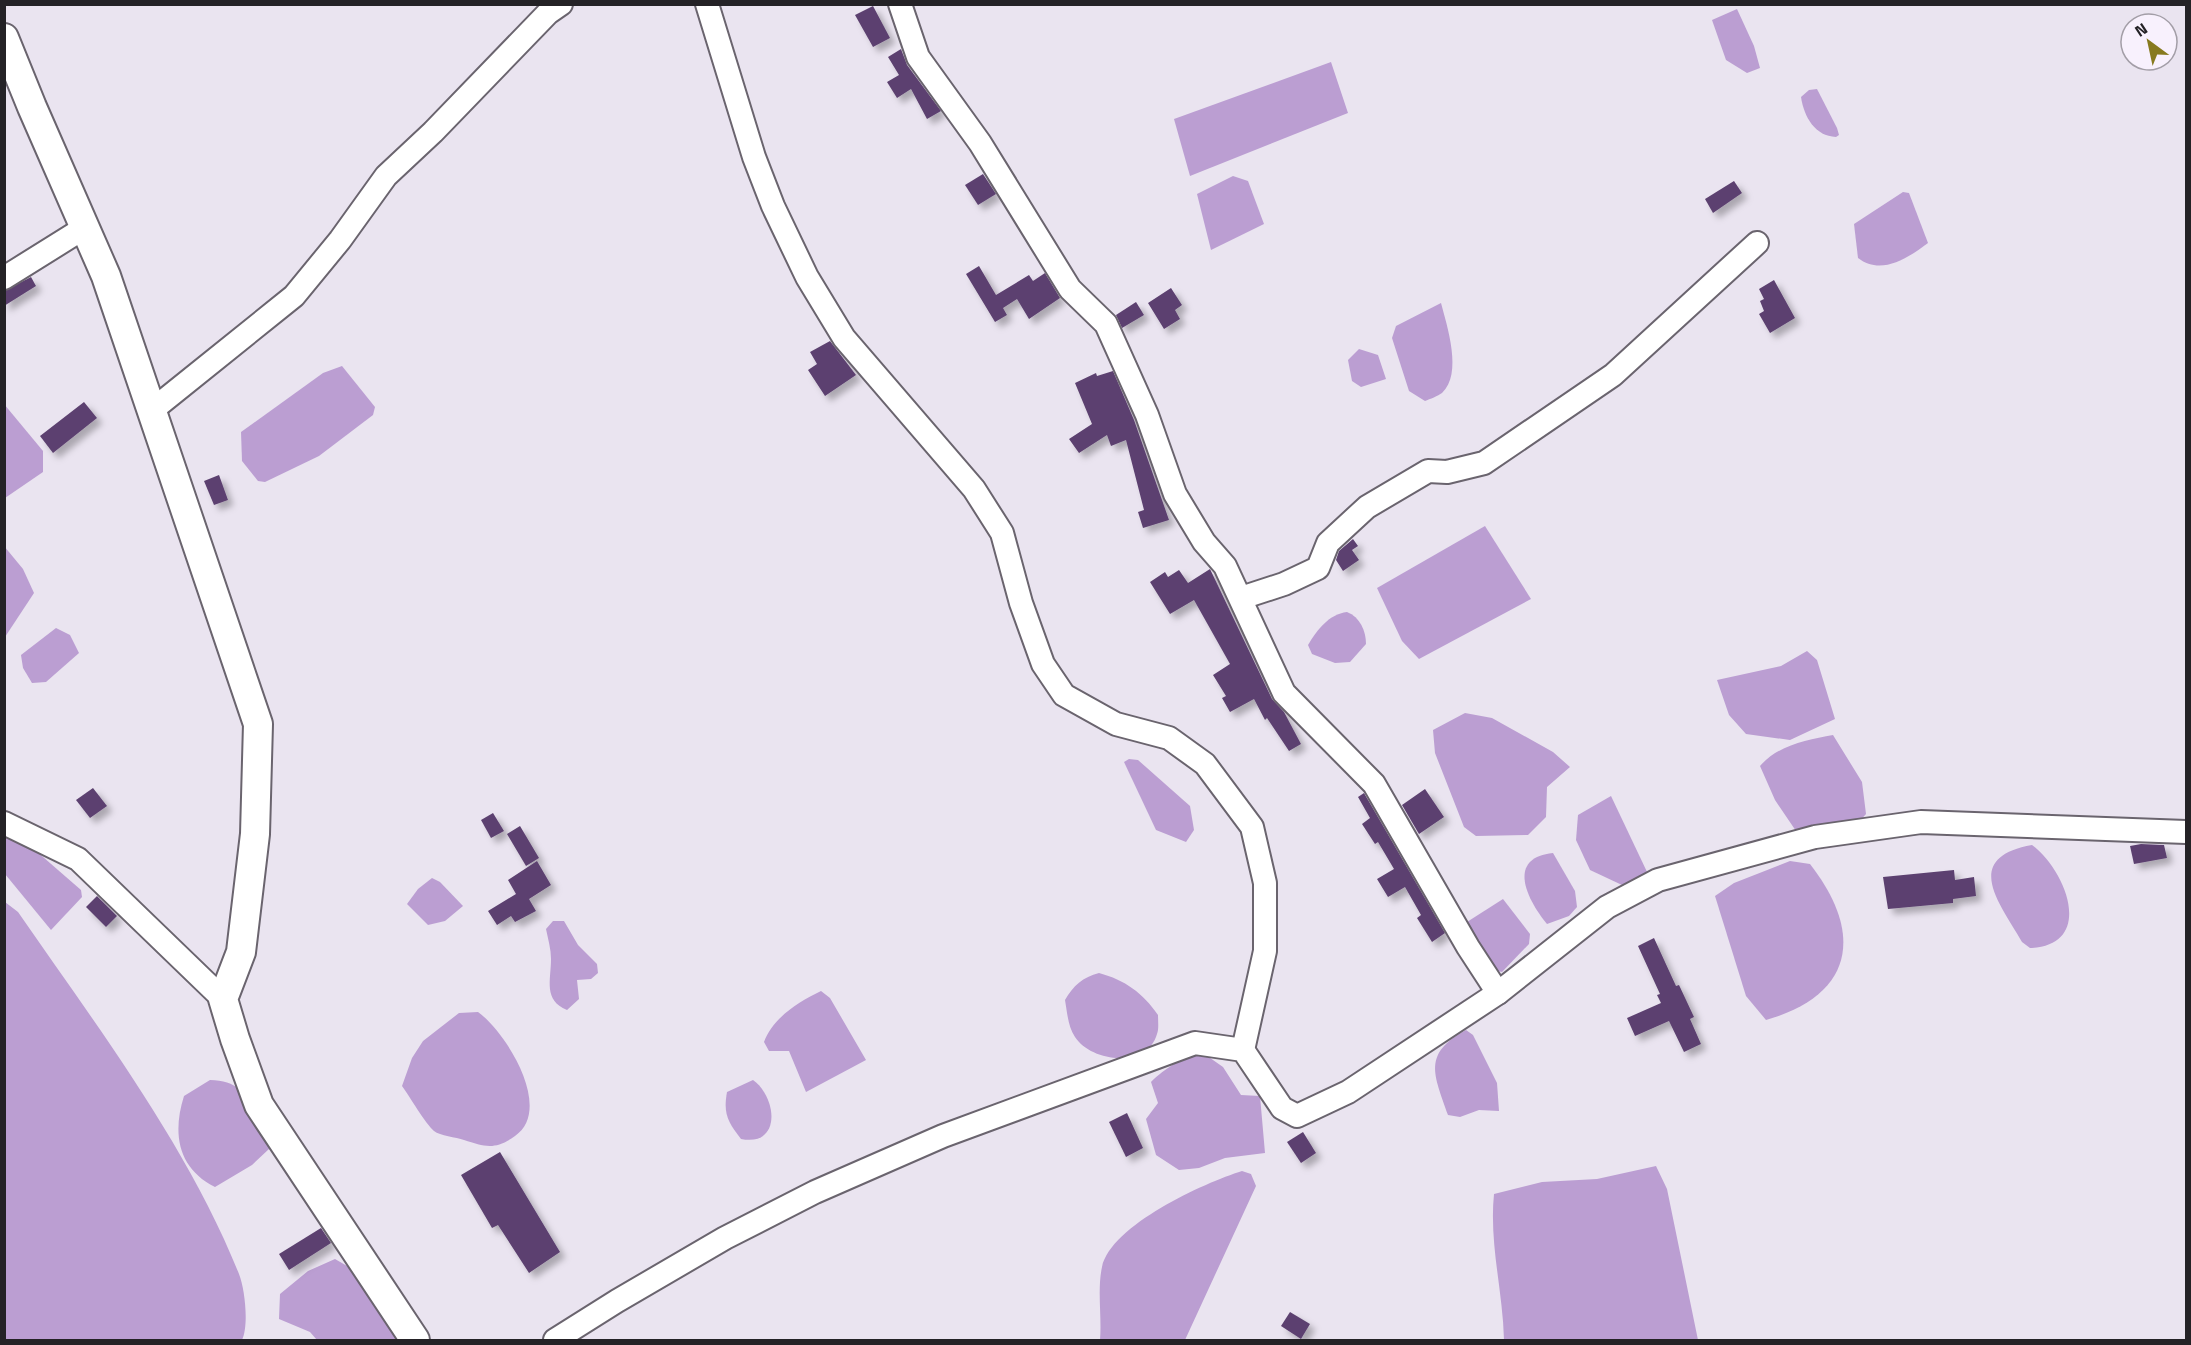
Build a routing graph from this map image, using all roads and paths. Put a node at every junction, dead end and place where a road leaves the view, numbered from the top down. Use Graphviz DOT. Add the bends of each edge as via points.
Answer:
graph roads {
  1 [pos="561,4"];
  2 [pos="707,4"];
  3 [pos="900,4"];
  4 [pos="4,38"];
  5 [pos="84,228"];
  6 [pos="1757,243"];
  7 [pos="4,278"];
  8 [pos="151,411"];
  9 [pos="1241,597"];
  10 [pos="4,823"];
  11 [pos="2187,832"];
  12 [pos="1498,993"];
  13 [pos="224,999"];
  14 [pos="1243,1050"];
  15 [pos="561,1340"];
  16 [pos="416,1341"];
  1 -- 8 [label="street" via="386,176 294,296"];
  2 -- 14 [label="street" via="758,166 807,277 844,338 974,489 1002,533 1043,664 1064,695 1116,724 1169,738 1205,764 1252,827 1265,883 1265,951"];
  3 -- 9 [label="street" via="918,57 980,143 1070,289 1106,324 1148,415 1175,494 1204,542 1226,566"];
  4 -- 5 [label="street"];
  5 -- 7 [label="street"];
  5 -- 8 [label="street" via="106,276"];
  6 -- 9 [label="street" via="1613,375 1537,428 1484,464 1447,472 1428,471 1416,477 1367,507 1328,543 1318,568"];
  8 -- 13 [label="street" via="258,724 252,858 241,952"];
  9 -- 12 [label="street" via="1284,693 1374,784"];
  10 -- 13 [label="street" via="78,859"];
  11 -- 12 [label="street" via="1922,822 1815,837 1658,880 1607,907"];
  12 -- 14 [label="street" via="1348,1092 1297,1116 1281,1108"];
  13 -- 16 [label="street" via="259,1105"];
  14 -- 15 [label="street" via="1195,1043 943,1136 815,1192 725,1238 617,1301"];
}
